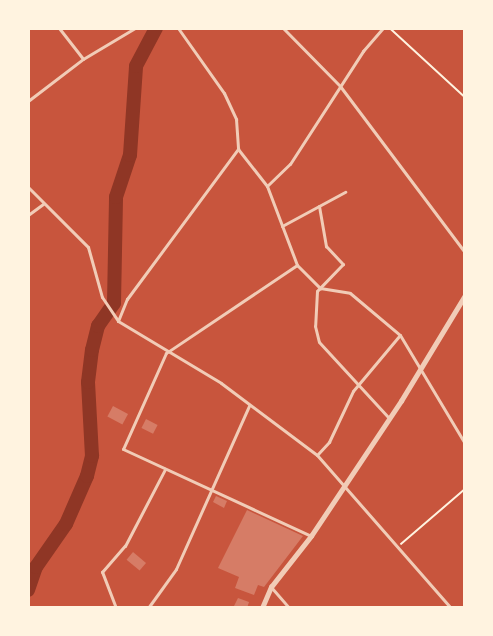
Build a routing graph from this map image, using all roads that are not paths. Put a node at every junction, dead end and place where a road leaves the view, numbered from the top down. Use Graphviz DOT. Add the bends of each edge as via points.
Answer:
graph roads {
  1 [pos="59,28"];
  2 [pos="135,28"];
  3 [pos="178,28"];
  4 [pos="283,28"];
  5 [pos="383,28"];
  6 [pos="83,59"];
  7 [pos="340,86"];
  8 [pos="28,101"];
  9 [pos="238,149"];
  10 [pos="267,186"];
  11 [pos="28,187"];
  12 [pos="345,192"];
  13 [pos="44,204"];
  14 [pos="319,206"];
  15 [pos="28,215"];
  16 [pos="282,226"];
  17 [pos="465,251"];
  18 [pos="297,265"];
  19 [pos="320,288"];
  20 [pos="465,297"];
  21 [pos="118,321"];
  22 [pos="400,335"];
  23 [pos="166,353"];
  24 [pos="421,369"];
  25 [pos="360,383"];
  26 [pos="249,406"];
  27 [pos="389,418"];
  28 [pos="465,442"];
  29 [pos="317,455"];
  30 [pos="165,469"];
  31 [pos="344,486"];
  32 [pos="213,490"];
  33 [pos="311,536"];
  34 [pos="271,587"];
  35 [pos="116,608"];
  36 [pos="148,608"];
  37 [pos="262,608"];
  38 [pos="289,608"];
  39 [pos="451,608"];
  1 -- 6 [label="street"];
  2 -- 6 [label="street"];
  3 -- 9 [label="street" via="224,93 236,119"];
  4 -- 7 [label="street"];
  5 -- 7 [label="street"];
  6 -- 8 [label="street"];
  7 -- 10 [label="street" via="290,164"];
  7 -- 17 [label="street"];
  9 -- 10 [label="street"];
  9 -- 21 [label="street" via="127,299"];
  10 -- 16 [label="street"];
  11 -- 13 [label="street"];
  12 -- 14 [label="street"];
  13 -- 15 [label="street"];
  13 -- 21 [label="street" via="88,248 102,297"];
  14 -- 16 [label="street"];
  14 -- 19 [label="street" via="326,246 343,264"];
  16 -- 18 [label="street"];
  18 -- 19 [label="street"];
  18 -- 23 [label="street"];
  19 -- 22 [label="street" via="350,293"];
  19 -- 25 [label="street" via="315,306 319,342"];
  20 -- 24 [label="street"];
  21 -- 23 [label="street"];
  22 -- 24 [label="street"];
  22 -- 25 [label="street"];
  23 -- 26 [label="street" via="221,383"];
  23 -- 30 [label="street" via="123,449"];
  24 -- 27 [label="street"];
  24 -- 28 [label="street"];
  25 -- 27 [label="street"];
  25 -- 29 [label="street" via="329,442"];
  26 -- 29 [label="street"];
  26 -- 32 [label="street"];
  27 -- 31 [label="street"];
  29 -- 31 [label="street"];
  30 -- 32 [label="street"];
  30 -- 35 [label="street" via="125,546 102,572"];
  31 -- 33 [label="street"];
  31 -- 39 [label="street"];
  32 -- 33 [label="street"];
  32 -- 36 [label="street" via="176,569"];
  33 -- 34 [label="street"];
  34 -- 37 [label="street"];
  34 -- 38 [label="street"];
}
